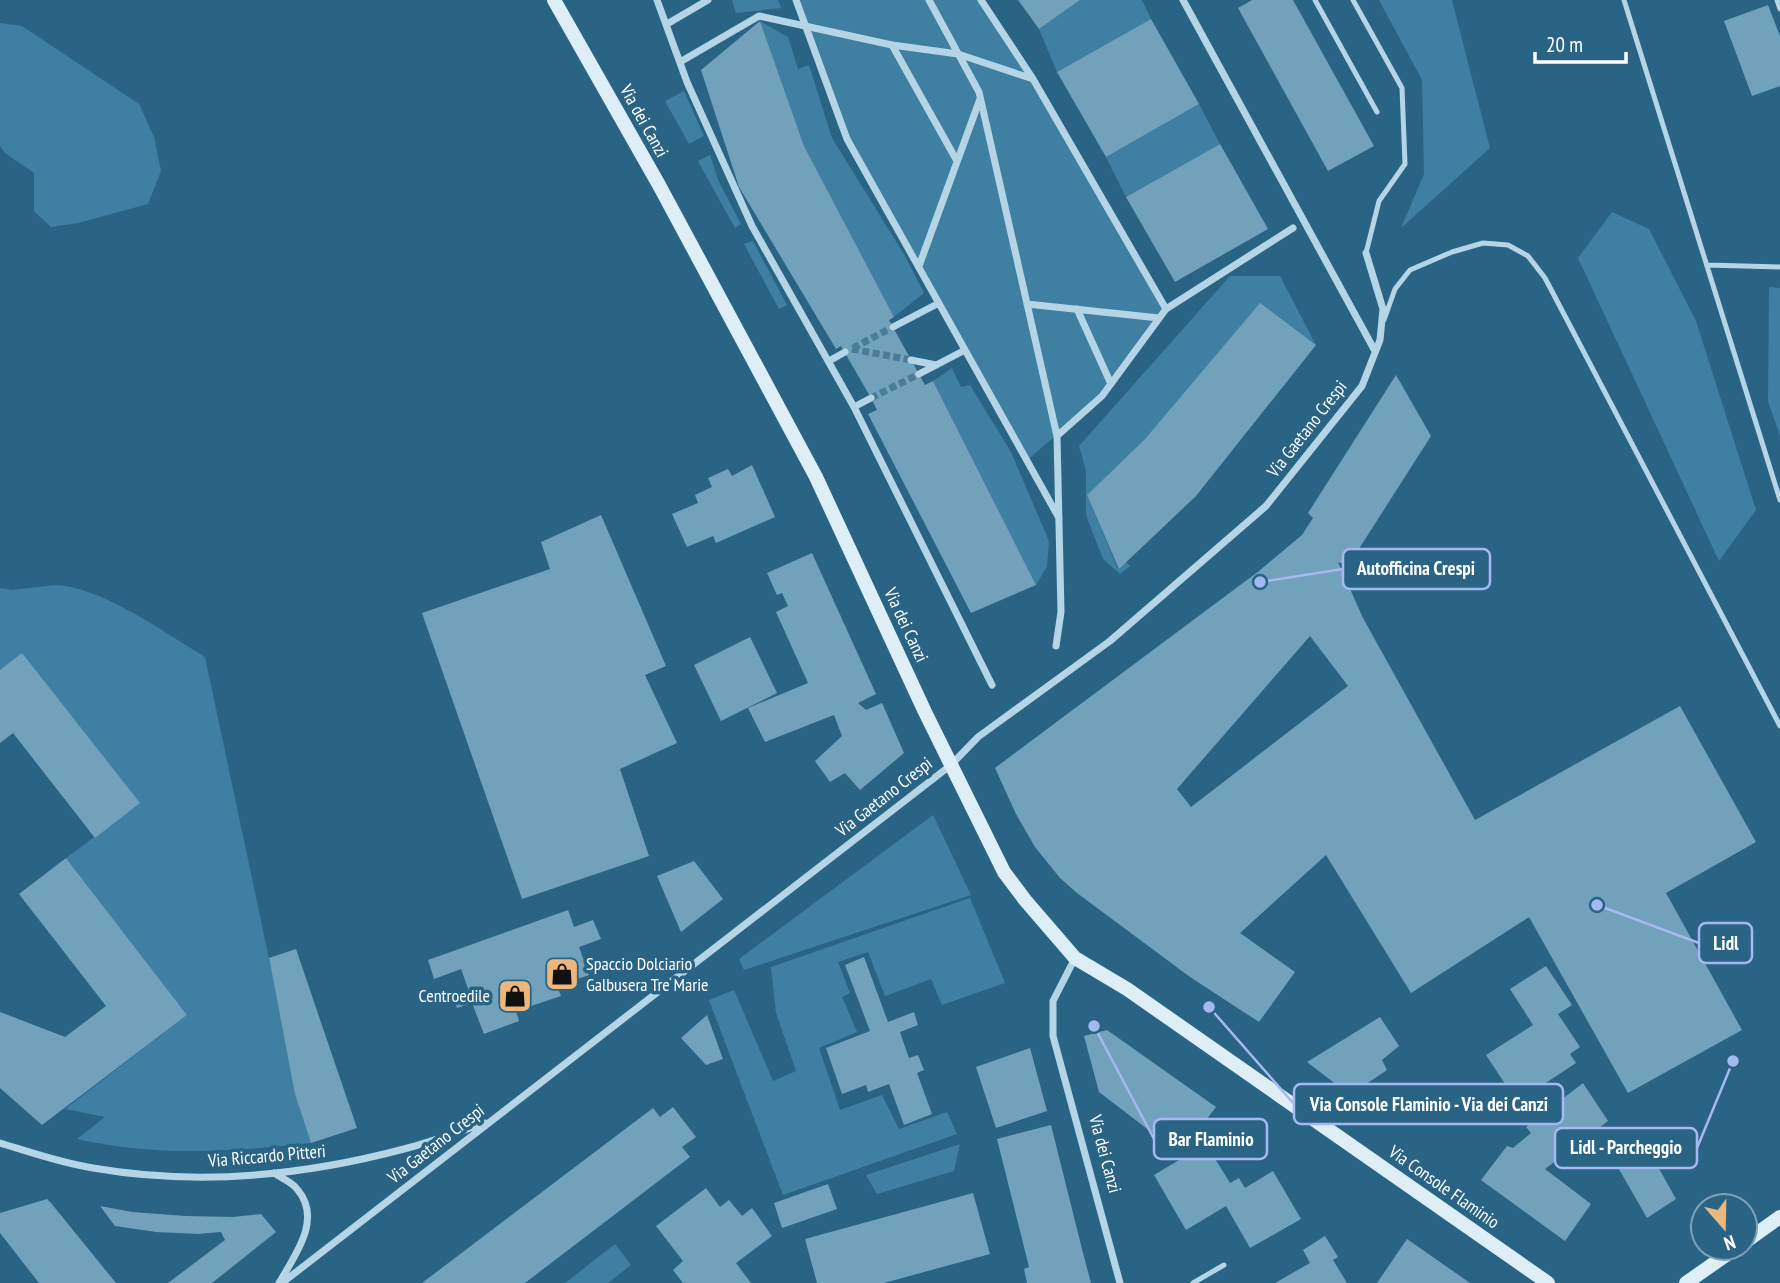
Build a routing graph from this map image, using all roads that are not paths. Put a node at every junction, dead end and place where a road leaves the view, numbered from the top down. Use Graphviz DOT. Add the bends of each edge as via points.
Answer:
graph roads {
  1 [pos="554,0"];
  2 [pos="657,0"];
  3 [pos="708,0"];
  4 [pos="796,0"];
  5 [pos="929,0"];
  6 [pos="981,0"];
  7 [pos="1183,0"];
  8 [pos="1315,0"];
  9 [pos="1353,0"];
  10 [pos="1624,0"];
  11 [pos="1777,0"];
  12 [pos="1780,9"];
  13 [pos="667,24"];
  14 [pos="803,24"];
  15 [pos="892,45"];
  16 [pos="958,54"];
  17 [pos="680,62"];
  18 [pos="1033,79"];
  19 [pos="981,99"];
  20 [pos="1377,113"];
  21 [pos="957,162"];
  22 [pos="1293,228"];
  23 [pos="1366,253"];
  24 [pos="1707,265"];
  25 [pos="919,266"];
  26 [pos="1780,267"];
  27 [pos="939,303"];
  28 [pos="1027,304"];
  29 [pos="1166,309"];
  30 [pos="1077,310"];
  31 [pos="1159,318"];
  32 [pos="1384,320"];
  33 [pos="892,327"];
  34 [pos="965,350"];
  35 [pos="1375,351"];
  36 [pos="845,352"];
  37 [pos="911,360"];
  38 [pos="829,361"];
  39 [pos="937,365"];
  40 [pos="919,374"];
  41 [pos="1111,384"];
  42 [pos="871,398"];
  43 [pos="854,407"];
  44 [pos="1058,436"];
  45 [pos="1780,500"];
  46 [pos="1061,522"];
  47 [pos="1056,646"];
  48 [pos="992,685"];
  49 [pos="1780,726"];
  50 [pos="951,765"];
  51 [pos="1075,958"];
  52 [pos="492,1121"];
  53 [pos="0,1143"];
  54 [pos="274,1173"];
  55 [pos="1780,1217"];
  56 [pos="1759,1232"];
  57 [pos="1716,1262"];
  58 [pos="1224,1265"];
  59 [pos="280,1283"];
  60 [pos="1120,1283"];
  61 [pos="1193,1283"];
  62 [pos="1548,1283"];
  63 [pos="1686,1283"];
  1 -- 50 [label="street, Via dei Canzi" via="816,477"];
  2 -- 13 [label="street"];
  3 -- 13 [label="street"];
  4 -- 14 [label="street"];
  5 -- 16 [label="street"];
  6 -- 18 [label="street"];
  7 -- 35 [label="street"];
  8 -- 20 [label="lane"];
  9 -- 23 [label="lane" via="1402,88 1405,164 1379,201"];
  10 -- 24 [label="lane"];
  11 -- 12 [label="lane"];
  13 -- 17 [label="street"];
  14 -- 15 [label="street"];
  14 -- 17 [label="street" via="759,16"];
  14 -- 25 [label="street" via="847,139"];
  15 -- 16 [label="street"];
  15 -- 21 [label="street"];
  16 -- 18 [label="street"];
  16 -- 19 [label="street"];
  17 -- 38 [label="street" via="752,226"];
  18 -- 29 [label="street"];
  19 -- 21 [label="street"];
  19 -- 28 [label="street"];
  21 -- 25 [label="street"];
  22 -- 29 [label="street"];
  23 -- 32 [label="street, Via Gaetano Crespi"];
  24 -- 26 [label="lane"];
  24 -- 45 [label="lane"];
  25 -- 27 [label="street"];
  27 -- 33 [label="street"];
  27 -- 34 [label="street"];
  28 -- 30 [label="street"];
  28 -- 44 [label="street"];
  29 -- 31 [label="street"];
  30 -- 31 [label="street"];
  30 -- 41 [label="street"];
  31 -- 41 [label="street"];
  32 -- 35 [label="street, Via Gaetano Crespi"];
  32 -- 49 [label="lane" via="1395,289 1410,270 1426,262 1483,243 1508,245 1528,256 1545,278"];
  34 -- 39 [label="street"];
  34 -- 46 [label="street"];
  35 -- 50 [label="street, Via Gaetano Crespi" via="1362,386 1266,506 1110,641 978,737"];
  36 -- 38 [label="street"];
  37 -- 39 [label="street"];
  38 -- 43 [label="street"];
  39 -- 40 [label="street"];
  41 -- 44 [label="street"];
  42 -- 43 [label="street"];
  43 -- 48 [label="street"];
  44 -- 46 [label="street"];
  46 -- 47 [label="street" via="1061,612"];
  50 -- 51 [label="street, Via dei Canzi" via="1004,872"];
  50 -- 52 [label="street, Via Gaetano Crespi"];
  51 -- 60 [label="street, Via dei Canzi" via="1052,1001 1053,1036"];
  51 -- 62 [label="street, Via Console Flaminio" via="1127,989"];
  52 -- 54 [label="street, Via Riccardo Pitteri" via="405,1149"];
  52 -- 59 [label="street, Via Gaetano Crespi"];
  53 -- 54 [label="street, Via Riccardo Pitteri" via="91,1168 161,1177"];
  54 -- 59 [label="street" via="296,1187 307,1206 308,1226"];
  55 -- 56 [label="street"];
  57 -- 63 [label="street"];
  58 -- 61 [label="lane"];
}
